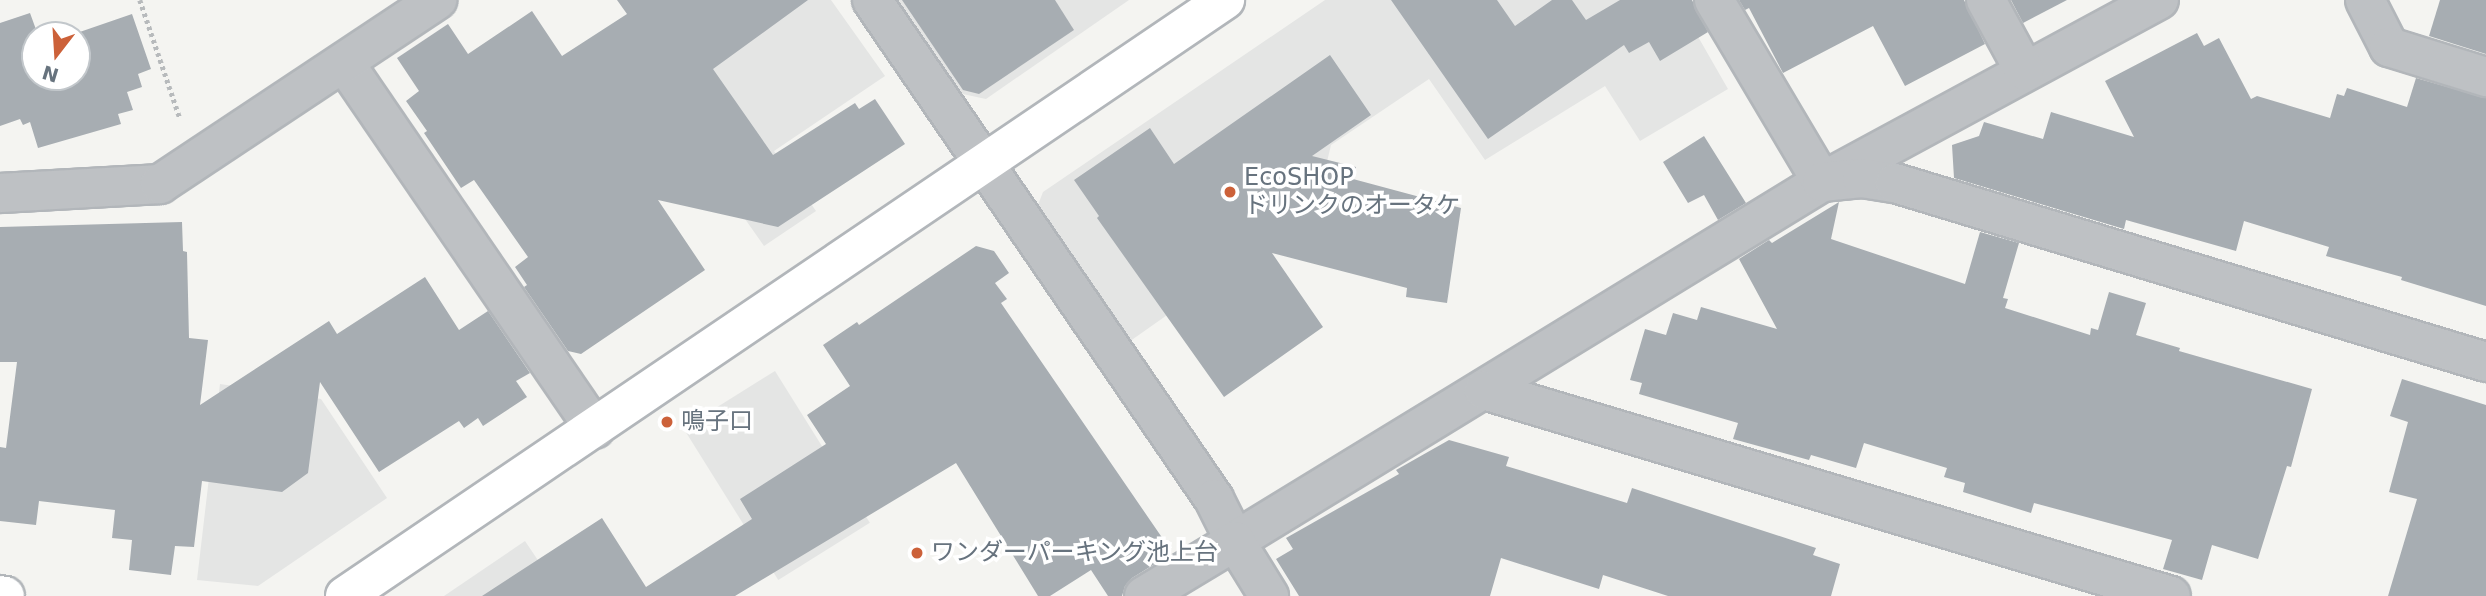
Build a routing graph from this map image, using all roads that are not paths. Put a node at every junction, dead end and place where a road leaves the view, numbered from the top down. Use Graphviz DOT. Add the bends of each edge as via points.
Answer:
graph roads {
  1 [pos="437,0"];
  2 [pos="872,0"];
  3 [pos="1225,0"];
  4 [pos="1714,0"];
  5 [pos="1986,0"];
  6 [pos="2159,0"];
  7 [pos="2365,0"];
  8 [pos="345,64"];
  9 [pos="2024,70"];
  10 [pos="2486,77"];
  11 [pos="983,164"];
  12 [pos="1822,182"];
  13 [pos="0,193"];
  14 [pos="2486,362"];
  15 [pos="1484,390"];
  16 [pos="595,429"];
  17 [pos="1235,541"];
  18 [pos="345,596"];
  19 [pos="1144,596"];
  20 [pos="1269,596"];
  21 [pos="2171,596"];
  1 -- 8 [label="street"];
  2 -- 11 [label="street"];
  3 -- 11 [label="street"];
  4 -- 12 [label="street"];
  5 -- 9 [label="street"];
  6 -- 9 [label="street"];
  7 -- 10 [label="street" via="2389,47"];
  8 -- 13 [label="street" via="160,184"];
  8 -- 16 [label="street"];
  9 -- 12 [label="street"];
  11 -- 16 [label="street"];
  11 -- 17 [label="street" via="1214,499"];
  12 -- 14 [label="street" via="1862,178 1895,183"];
  12 -- 15 [label="street"];
  15 -- 17 [label="street"];
  15 -- 21 [label="street"];
  16 -- 18 [label="street"];
  17 -- 19 [label="street"];
  17 -- 20 [label="street"];
}
